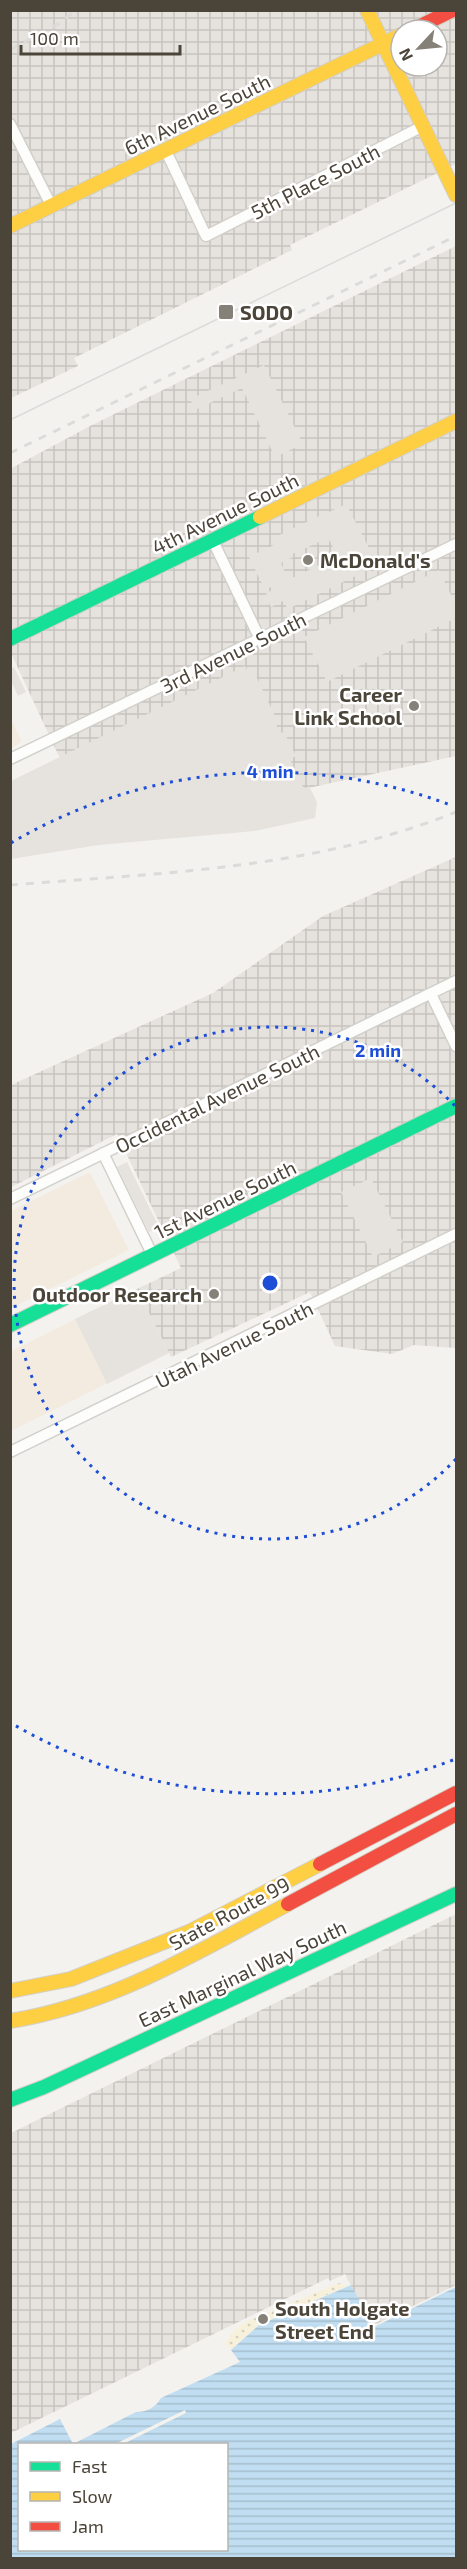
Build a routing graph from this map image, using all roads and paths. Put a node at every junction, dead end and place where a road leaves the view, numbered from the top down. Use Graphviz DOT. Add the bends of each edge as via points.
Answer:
graph roads {
  1 [pos="368,10"];
  2 [pos="453,10"];
  3 [pos="437,18"];
  4 [pos="389,41"];
  5 [pos="384,44"];
  6 [pos="10,124"];
  7 [pos="423,126"];
  8 [pos="166,151"];
  9 [pos="456,195"];
  10 [pos="52,207"];
  11 [pos="10,226"];
  12 [pos="456,421"];
  13 [pos="213,541"];
  14 [pos="456,544"];
  15 [pos="10,639"];
  16 [pos="260,639"];
  17 [pos="10,759"];
  18 [pos="456,981"];
  19 [pos="431,994"];
  20 [pos="456,1046"];
  21 [pos="456,1106"];
  22 [pos="104,1154"];
  23 [pos="10,1199"];
  24 [pos="456,1234"];
  25 [pos="153,1256"];
  26 [pos="10,1325"];
  27 [pos="10,1452"];
  28 [pos="456,1792"];
  29 [pos="456,1814"];
  30 [pos="456,1894"];
  31 [pos="10,1991"];
  32 [pos="10,2021"];
  33 [pos="10,2100"];
  1 -- 5 [label="main road"];
  2 -- 3 [label="main road"];
  4 -- 5 [label="main road, 6th Avenue South"];
  5 -- 7 [label="main road"];
  5 -- 8 [label="main road, 6th Avenue South"];
  6 -- 10 [label="street"];
  7 -- 8 [label="street, 5th Place South" via="206,236"];
  7 -- 9 [label="main road"];
  8 -- 10 [label="main road, 6th Avenue South"];
  10 -- 11 [label="main road, 6th Avenue South"];
  12 -- 13 [label="main road, 4th Avenue South"];
  13 -- 15 [label="main road, 4th Avenue South"];
  13 -- 16 [label="street"];
  14 -- 16 [label="street, 3rd Avenue South"];
  16 -- 17 [label="street, 3rd Avenue South"];
  18 -- 19 [label="street, Occidental Avenue South"];
  19 -- 20 [label="street"];
  19 -- 22 [label="street, Occidental Avenue South"];
  21 -- 25 [label="main road, 1st Avenue South"];
  22 -- 23 [label="street, Occidental Avenue South"];
  22 -- 25 [label="street"];
  24 -- 27 [label="street, Utah Avenue South"];
  25 -- 26 [label="main road, 1st Avenue South"];
  28 -- 31 [label="main road, State Route 99" via="189,1932 71,1979"];
  29 -- 32 [label="main road, State Route 99" via="141,1982 100,1999"];
  30 -- 33 [label="main road, East Marginal Way South"];
}
